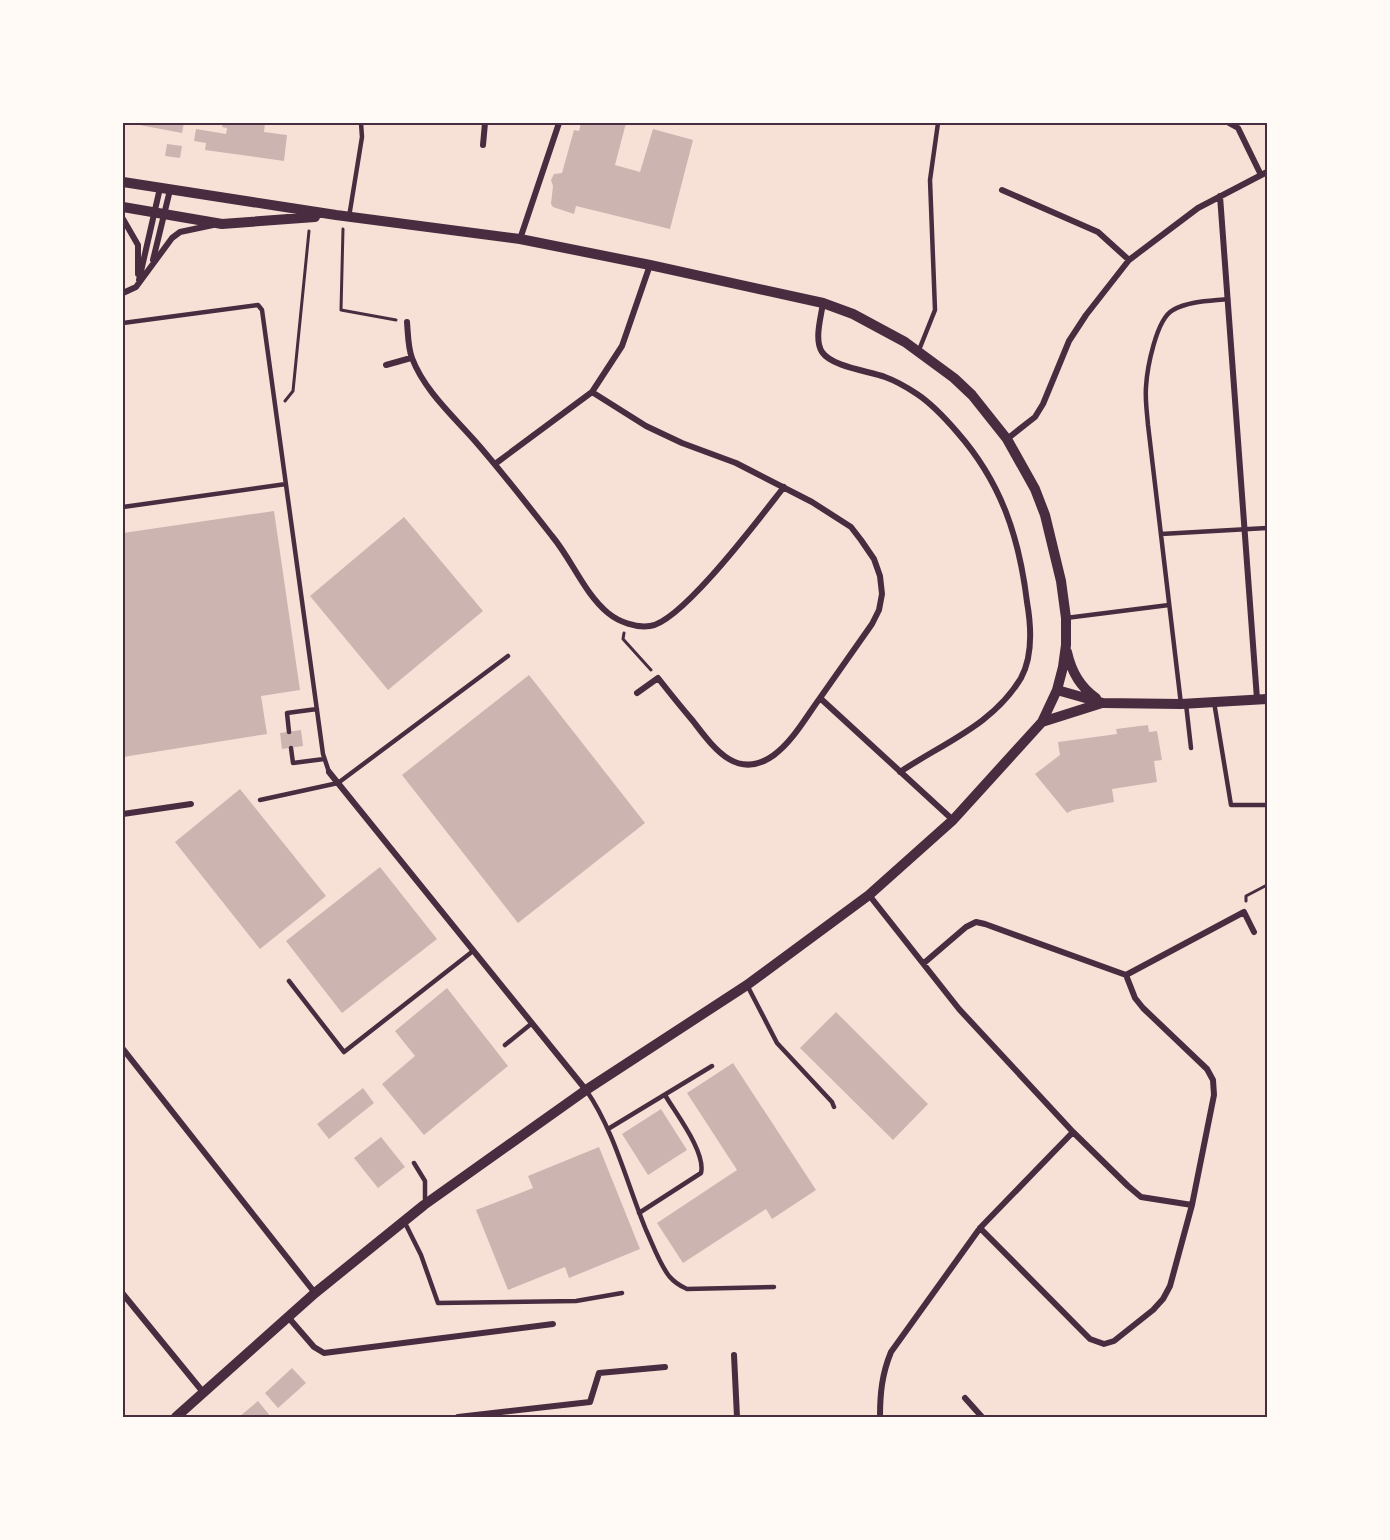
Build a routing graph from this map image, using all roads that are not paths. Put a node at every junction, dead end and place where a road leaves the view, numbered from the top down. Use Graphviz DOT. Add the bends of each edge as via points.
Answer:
graph roads {
  1 [pos="361,123"];
  2 [pos="485,123"];
  3 [pos="559,123"];
  4 [pos="938,123"];
  5 [pos="1229,123"];
  6 [pos="483,145"];
  7 [pos="1264,173"];
  8 [pos="123,182"];
  9 [pos="165,189"];
  10 [pos="1002,190"];
  11 [pos="1221,196"];
  12 [pos="123,207"];
  13 [pos="160,214"];
  14 [pos="343,216"];
  15 [pos="123,219"];
  16 [pos="222,224"];
  17 [pos="520,239"];
  18 [pos="1129,261"];
  19 [pos="650,265"];
  20 [pos="152,267"];
  21 [pos="138,284"];
  22 [pos="123,293"];
  23 [pos="1228,299"];
  24 [pos="823,303"];
  25 [pos="407,322"];
  26 [pos="123,323"];
  27 [pos="919,351"];
  28 [pos="411,357"];
  29 [pos="386,365"];
  30 [pos="592,392"];
  31 [pos="1007,439"];
  32 [pos="495,464"];
  33 [pos="286,484"];
  34 [pos="784,488"];
  35 [pos="123,507"];
  36 [pos="1267,528"];
  37 [pos="1245,529"];
  38 [pos="1161,534"];
  39 [pos="1169,605"];
  40 [pos="1066,618"];
  41 [pos="1066,645"];
  42 [pos="508,656"];
  43 [pos="1057,690"];
  44 [pos="637,693"];
  45 [pos="820,698"];
  46 [pos="1262,699"];
  47 [pos="1214,702"];
  48 [pos="1103,703"];
  49 [pos="1184,704"];
  50 [pos="317,709"];
  51 [pos="1042,722"];
  52 [pos="289,732"];
  53 [pos="291,748"];
  54 [pos="1191,748"];
  55 [pos="324,759"];
  56 [pos="329,772"];
  57 [pos="900,772"];
  58 [pos="338,783"];
  59 [pos="260,800"];
  60 [pos="191,804"];
  61 [pos="1267,805"];
  62 [pos="123,814"];
  63 [pos="953,820"];
  64 [pos="869,895"];
  65 [pos="1254,932"];
  66 [pos="473,951"];
  67 [pos="924,963"];
  68 [pos="1126,975"];
  69 [pos="290,981"];
  70 [pos="747,985"];
  71 [pos="531,1024"];
  72 [pos="505,1045"];
  73 [pos="123,1049"];
  74 [pos="712,1066"];
  75 [pos="586,1090"];
  76 [pos="665,1095"];
  77 [pos="834,1107"];
  78 [pos="608,1129"];
  79 [pos="1073,1132"];
  80 [pos="414,1163"];
  81 [pos="424,1205"];
  82 [pos="1192,1205"];
  83 [pos="639,1213"];
  84 [pos="404,1221"];
  85 [pos="980,1228"];
  86 [pos="774,1287"];
  87 [pos="315,1293"];
  88 [pos="622,1293"];
  89 [pos="123,1294"];
  90 [pos="288,1317"];
  91 [pos="553,1324"];
  92 [pos="734,1356"];
  93 [pos="664,1367"];
  94 [pos="203,1392"];
  95 [pos="965,1398"];
  96 [pos="513,1414"];
  97 [pos="978,1416"];
  98 [pos="176,1417"];
  99 [pos="458,1417"];
  100 [pos="737,1417"];
  101 [pos="880,1417"];
  1 -- 14 [label="lane" via="362,137"];
  2 -- 6 [label="street"];
  3 -- 17 [label="street"];
  4 -- 27 [label="lane" via="930,180 935,310"];
  5 -- 7 [label="street" via="1238,128"];
  7 -- 11 [label="street"];
  8 -- 9 [label="street"];
  9 -- 13 [label="street"];
  9 -- 13 [label="street"];
  9 -- 14 [label="street"];
  10 -- 18 [label="street" via="1098,232"];
  11 -- 18 [label="street" via="1198,208"];
  11 -- 23 [label="street"];
  12 -- 13 [label="street"];
  13 -- 16 [label="street"];
  13 -- 20 [label="street"];
  13 -- 21 [label="street"];
  14 -- 16 [label="street"];
  14 -- 17 [label="street"];
  15 -- 21 [label="street" via="138,245"];
  16 -- 20 [label="street" via="180,232 165,245"];
  17 -- 19 [label="street"];
  18 -- 31 [label="street" via="1072,335 1035,417"];
  19 -- 24 [label="street"];
  19 -- 30 [label="street" via="622,346"];
  20 -- 21 [label="street"];
  21 -- 22 [label="street"];
  23 -- 37 [label="street"];
  23 -- 38 [label="lane" via="1171,311 1162,322 1148,366 1148,425"];
  24 -- 27 [label="street" via="878,326"];
  24 -- 57 [label="street" via="819,345 823,354 887,378 918,395 943,416 988,472 1016,537 1024,573 1030,629 1022,675 1008,697 980,724"];
  25 -- 28 [label="street"];
  26 -- 33 [label="lane" via="258,305 262,310"];
  27 -- 31 [label="street" via="960,384"];
  28 -- 29 [label="street"];
  28 -- 32 [label="street" via="430,389"];
  30 -- 32 [label="street"];
  30 -- 34 [label="street" via="646,426"];
  31 -- 40 [label="street" via="1045,515"];
  32 -- 34 [label="street" via="554,538 595,599 609,614 642,627 661,623 682,608"];
  33 -- 35 [label="lane"];
  33 -- 50 [label="lane"];
  34 -- 45 [label="street" via="851,527 874,559 880,576 881,602 876,618"];
  36 -- 37 [label="lane"];
  37 -- 38 [label="lane"];
  37 -- 46 [label="street"];
  38 -- 39 [label="lane"];
  39 -- 40 [label="lane"];
  39 -- 49 [label="lane"];
  40 -- 41 [label="street"];
  41 -- 43 [label="street"];
  41 -- 48 [label="street" via="1074,673 1084,688"];
  42 -- 58 [label="lane"];
  43 -- 48 [label="street"];
  43 -- 51 [label="street"];
  44 -- 45 [label="street" via="658,678 716,750 743,764 754,764 774,755"];
  45 -- 57 [label="street"];
  46 -- 47 [label="street"];
  47 -- 49 [label="street"];
  47 -- 61 [label="lane" via="1231,805"];
  48 -- 49 [label="street"];
  48 -- 51 [label="street"];
  49 -- 54 [label="lane"];
  50 -- 52 [label="lane" via="287,712"];
  50 -- 55 [label="lane"];
  51 -- 63 [label="street"];
  53 -- 55 [label="lane" via="293,763"];
  55 -- 56 [label="lane"];
  56 -- 58 [label="street"];
  57 -- 63 [label="street"];
  58 -- 59 [label="lane"];
  58 -- 66 [label="street"];
  60 -- 62 [label="street"];
  63 -- 64 [label="street"];
  64 -- 67 [label="street"];
  64 -- 70 [label="street"];
  65 -- 68 [label="street" via="1244,912"];
  66 -- 69 [label="lane" via="344,1052"];
  66 -- 71 [label="street"];
  67 -- 68 [label="street" via="976,922"];
  67 -- 79 [label="street" via="959,1008"];
  68 -- 82 [label="street" via="1143,1008 1207,1069 1213,1080 1214,1095"];
  70 -- 75 [label="street"];
  70 -- 77 [label="lane" via="777,1043"];
  71 -- 72 [label="lane"];
  71 -- 75 [label="street"];
  73 -- 87 [label="street"];
  74 -- 76 [label="lane"];
  75 -- 78 [label="lane"];
  75 -- 81 [label="street"];
  76 -- 78 [label="lane"];
  76 -- 83 [label="lane" via="698,1152 702,1169"];
  78 -- 83 [label="lane"];
  79 -- 82 [label="street" via="1141,1197"];
  79 -- 85 [label="street"];
  80 -- 81 [label="lane" via="425,1181"];
  81 -- 84 [label="street"];
  82 -- 85 [label="street" via="1170,1287 1163,1299 1114,1341 1104,1344 1090,1339"];
  83 -- 86 [label="lane" via="665,1270 679,1286 701,1290"];
  84 -- 87 [label="street"];
  84 -- 88 [label="lane" via="438,1303 576,1301"];
  85 -- 101 [label="street" via="891,1352 883,1372"];
  87 -- 90 [label="street"];
  89 -- 94 [label="street"];
  90 -- 91 [label="street" via="324,1353"];
  90 -- 94 [label="street"];
  92 -- 100 [label="street"];
  93 -- 96 [label="street" via="599,1373 590,1402"];
  94 -- 98 [label="street"];
  95 -- 97 [label="street"];
  96 -- 99 [label="street"];
}
